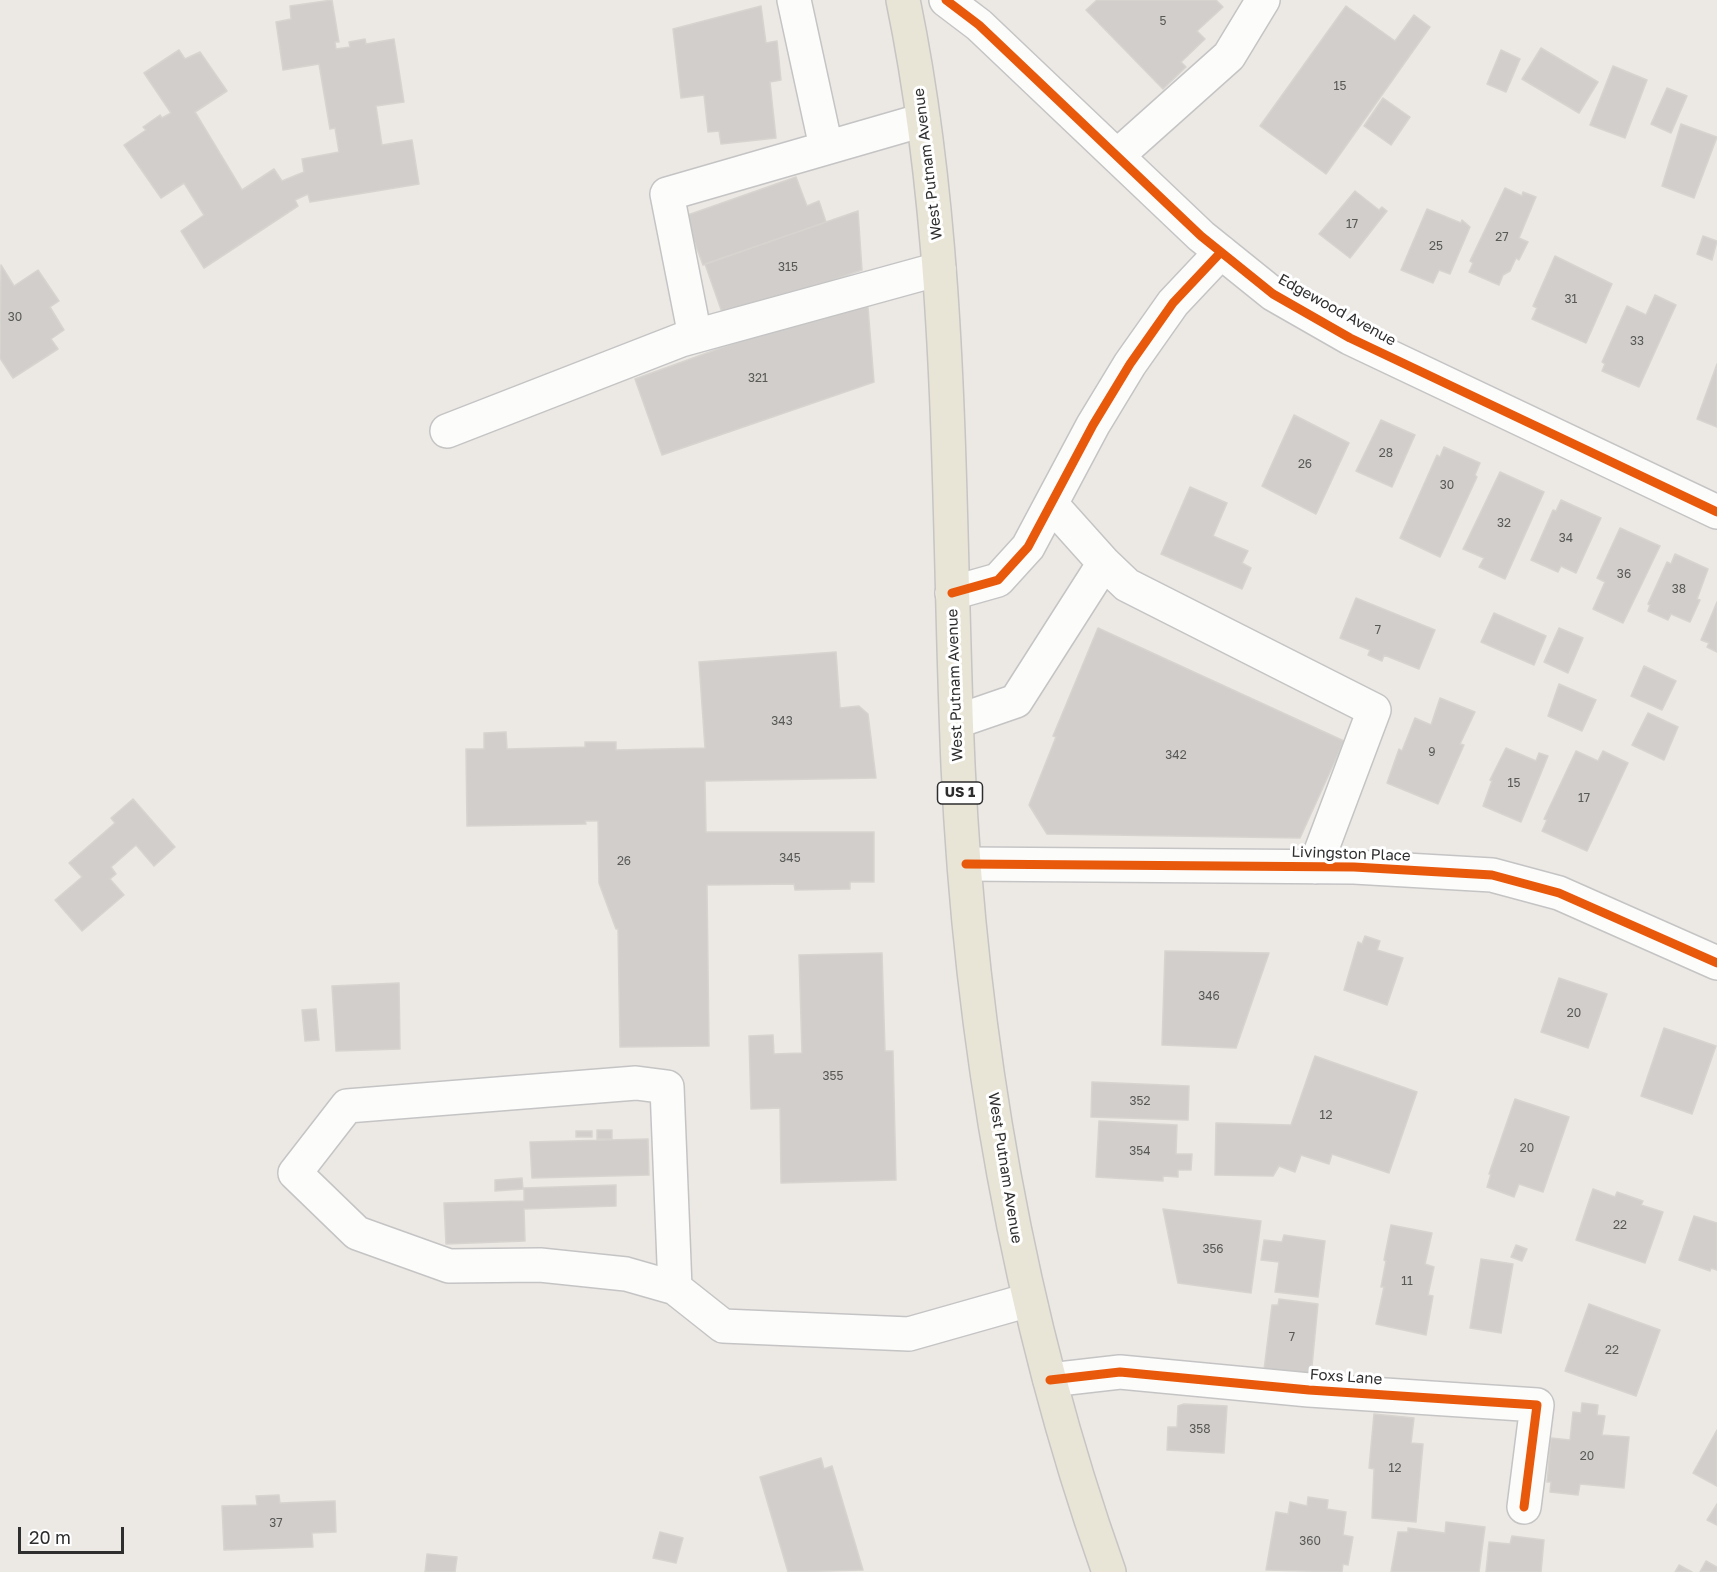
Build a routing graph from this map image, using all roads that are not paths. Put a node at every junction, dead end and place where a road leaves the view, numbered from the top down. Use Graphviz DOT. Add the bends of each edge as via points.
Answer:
graph roads {
  1 [pos="794,0"];
  2 [pos="903,0"];
  3 [pos="946,0"];
  4 [pos="1263,0"];
  5 [pos="923,120"];
  6 [pos="826,147"];
  7 [pos="1117,156"];
  8 [pos="1221,252"];
  9 [pos="939,269"];
  10 [pos="695,336"];
  11 [pos="447,431"];
  12 [pos="1052,505"];
  13 [pos="1717,512"];
  14 [pos="1104,563"];
  15 [pos="952,593"];
  16 [pos="958,721"];
  17 [pos="966,864"];
  18 [pos="1316,867"];
  19 [pos="1717,963"];
  20 [pos="675,1288"];
  21 [pos="1029,1300"];
  22 [pos="1050,1380"];
  23 [pos="1524,1507"];
  24 [pos="1109,1572"];
  1 -- 6 [label="street"];
  2 -- 5 [label="main road, West Putnam Avenue / US 1"];
  3 -- 7 [label="street, Edgewood Avenue" via="979,24"];
  4 -- 7 [label="street" via="1229,56"];
  5 -- 6 [label="street"];
  5 -- 9 [label="main road, West Putnam Avenue / US 1" via="934,188"];
  6 -- 10 [label="street" via="667,194"];
  7 -- 8 [label="street, Edgewood Avenue"];
  8 -- 12 [label="street" via="1173,303 1130,364"];
  8 -- 13 [label="street, Edgewood Avenue" via="1273,294 1350,338"];
  9 -- 10 [label="street"];
  9 -- 15 [label="main road, West Putnam Avenue / US 1"];
  10 -- 11 [label="street"];
  12 -- 14 [label="street"];
  12 -- 15 [label="street" via="1028,547 998,580"];
  14 -- 16 [label="street" via="1016,701"];
  14 -- 18 [label="street" via="1127,585 1374,710"];
  15 -- 16 [label="main road, West Putnam Avenue / US 1"];
  16 -- 17 [label="main road, West Putnam Avenue / US 1"];
  17 -- 18 [label="street, Livingston Place"];
  17 -- 21 [label="main road, West Putnam Avenue / US 1" via="988,1063 1012,1221"];
  18 -- 19 [label="street, Livingston Place" via="1492,875 1559,893"];
  20 -- 20 [label="street" via="667,1087 636,1083 347,1106 296,1173 357,1233 449,1266 561,1268 626,1274"];
  20 -- 21 [label="street" via="723,1326 909,1334"];
  21 -- 22 [label="main road, West Putnam Avenue / US 1"];
  22 -- 23 [label="street, Foxs Lane" via="1120,1372 1309,1390 1537,1405"];
  22 -- 24 [label="main road, West Putnam Avenue / US 1"];
}
